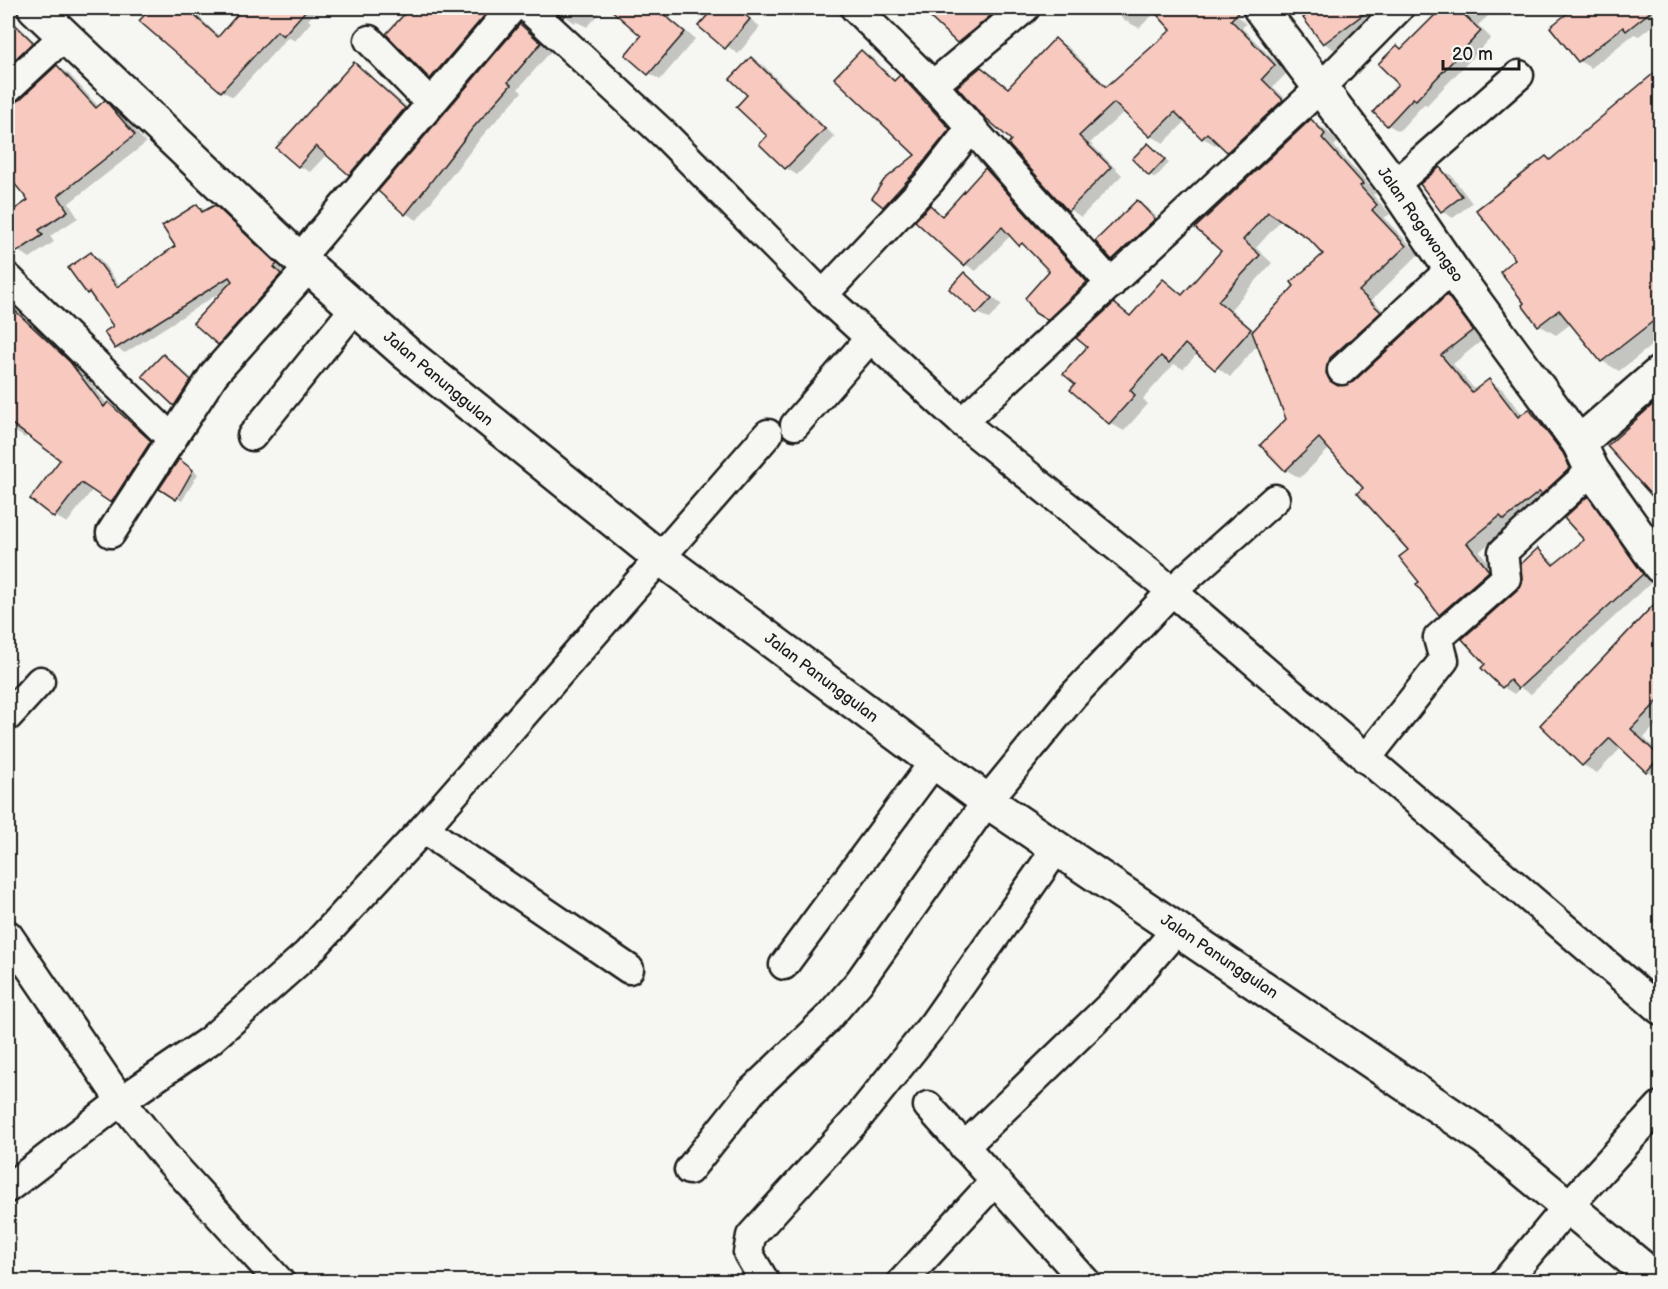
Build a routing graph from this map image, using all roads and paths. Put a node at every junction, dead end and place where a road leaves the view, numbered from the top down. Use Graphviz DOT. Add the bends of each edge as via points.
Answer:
graph roads {
  1 [pos="35,8"];
  2 [pos="512,8"];
  3 [pos="528,8"];
  4 [pos="855,8"];
  5 [pos="1025,8"];
  6 [pos="1260,8"];
  7 [pos="1399,8"];
  8 [pos="63,37"];
  9 [pos="369,40"];
  10 [pos="1519,75"];
  11 [pos="933,85"];
  12 [pos="8,88"];
  13 [pos="1320,88"];
  14 [pos="429,102"];
  15 [pos="972,127"];
  16 [pos="1394,185"];
  17 [pos="304,263"];
  18 [pos="1451,269"];
  19 [pos="8,278"];
  20 [pos="1111,284"];
  21 [pos="823,295"];
  22 [pos="355,308"];
  23 [pos="870,338"];
  24 [pos="1342,370"];
  25 [pos="1660,373"];
  26 [pos="962,423"];
  27 [pos="795,425"];
  28 [pos="768,434"];
  29 [pos="252,436"];
  30 [pos="172,439"];
  31 [pos="1585,456"];
  32 [pos="1275,499"];
  33 [pos="111,534"];
  34 [pos="658,557"];
  35 [pos="1660,566"];
  36 [pos="1172,591"];
  37 [pos="40,681"];
  38 [pos="8,716"];
  39 [pos="1366,759"];
  40 [pos="934,762"];
  41 [pos="987,801"];
  42 [pos="425,827"];
  43 [pos="1058,848"];
  44 [pos="1177,929"];
  45 [pos="8,934"];
  46 [pos="783,966"];
  47 [pos="629,969"];
  48 [pos="1660,1010"];
  49 [pos="121,1101"];
  50 [pos="1660,1106"];
  51 [pos="928,1107"];
  52 [pos="964,1147"];
  53 [pos="689,1170"];
  54 [pos="995,1181"];
  55 [pos="8,1188"];
  56 [pos="1569,1205"];
  57 [pos="270,1278"];
  58 [pos="765,1281"];
  59 [pos="902,1281"];
  60 [pos="1086,1281"];
  61 [pos="1505,1281"];
  62 [pos="1659,1281"];
  1 -- 8 [label="main road, Jalan Panunggulan"];
  2 -- 14 [label="street"];
  3 -- 21 [label="street" via="667,137"];
  4 -- 11 [label="street"];
  5 -- 11 [label="street"];
  6 -- 13 [label="main road, Jalan Rogowongso"];
  7 -- 13 [label="street"];
  8 -- 12 [label="street"];
  8 -- 17 [label="main road, Jalan Panunggulan"];
  9 -- 14 [label="street"];
  10 -- 16 [label="street"];
  11 -- 15 [label="street"];
  13 -- 16 [label="main road, Jalan Rogowongso"];
  13 -- 20 [label="street"];
  14 -- 17 [label="street"];
  15 -- 20 [label="street"];
  15 -- 21 [label="street" via="930,181"];
  16 -- 18 [label="main road, Jalan Rogowongso"];
  17 -- 22 [label="main road, Jalan Panunggulan"];
  17 -- 30 [label="street" via="214,374"];
  18 -- 24 [label="street"];
  18 -- 31 [label="main road, Jalan Rogowongso"];
  19 -- 30 [label="street"];
  20 -- 26 [label="street"];
  21 -- 23 [label="street"];
  22 -- 29 [label="street"];
  22 -- 34 [label="main road, Jalan Panunggulan" via="512,441"];
  23 -- 26 [label="street"];
  23 -- 27 [label="street"];
  25 -- 31 [label="main road"];
  26 -- 36 [label="street"];
  28 -- 34 [label="street"];
  30 -- 33 [label="street"];
  31 -- 35 [label="main road, Jalan Rogowongso"];
  31 -- 39 [label="street" via="1503,552 1506,578 1438,638 1444,660"];
  32 -- 36 [label="street"];
  34 -- 40 [label="main road, Jalan Panunggulan"];
  34 -- 42 [label="street"];
  36 -- 39 [label="street"];
  36 -- 41 [label="street" via="1072,697"];
  37 -- 38 [label="street"];
  39 -- 48 [label="street"];
  40 -- 41 [label="main road, Jalan Panunggulan"];
  40 -- 46 [label="street"];
  41 -- 43 [label="main road, Jalan Panunggulan"];
  41 -- 53 [label="street" via="859,982 751,1092"];
  42 -- 47 [label="street"];
  42 -- 49 [label="street" via="307,954 257,1001 209,1041"];
  43 -- 44 [label="main road, Jalan Panunggulan"];
  43 -- 58 [label="street" via="934,1023 857,1119 750,1236 748,1252"];
  44 -- 52 [label="street" via="1116,1000"];
  44 -- 56 [label="main road, Jalan Panunggulan" via="1476,1131"];
  45 -- 49 [label="street"];
  49 -- 55 [label="street"];
  49 -- 57 [label="street"];
  50 -- 56 [label="street"];
  51 -- 52 [label="street"];
  52 -- 54 [label="street"];
  54 -- 59 [label="street"];
  54 -- 60 [label="street"];
  56 -- 61 [label="street"];
  56 -- 62 [label="main road, Jalan Panunggulan"];
}
